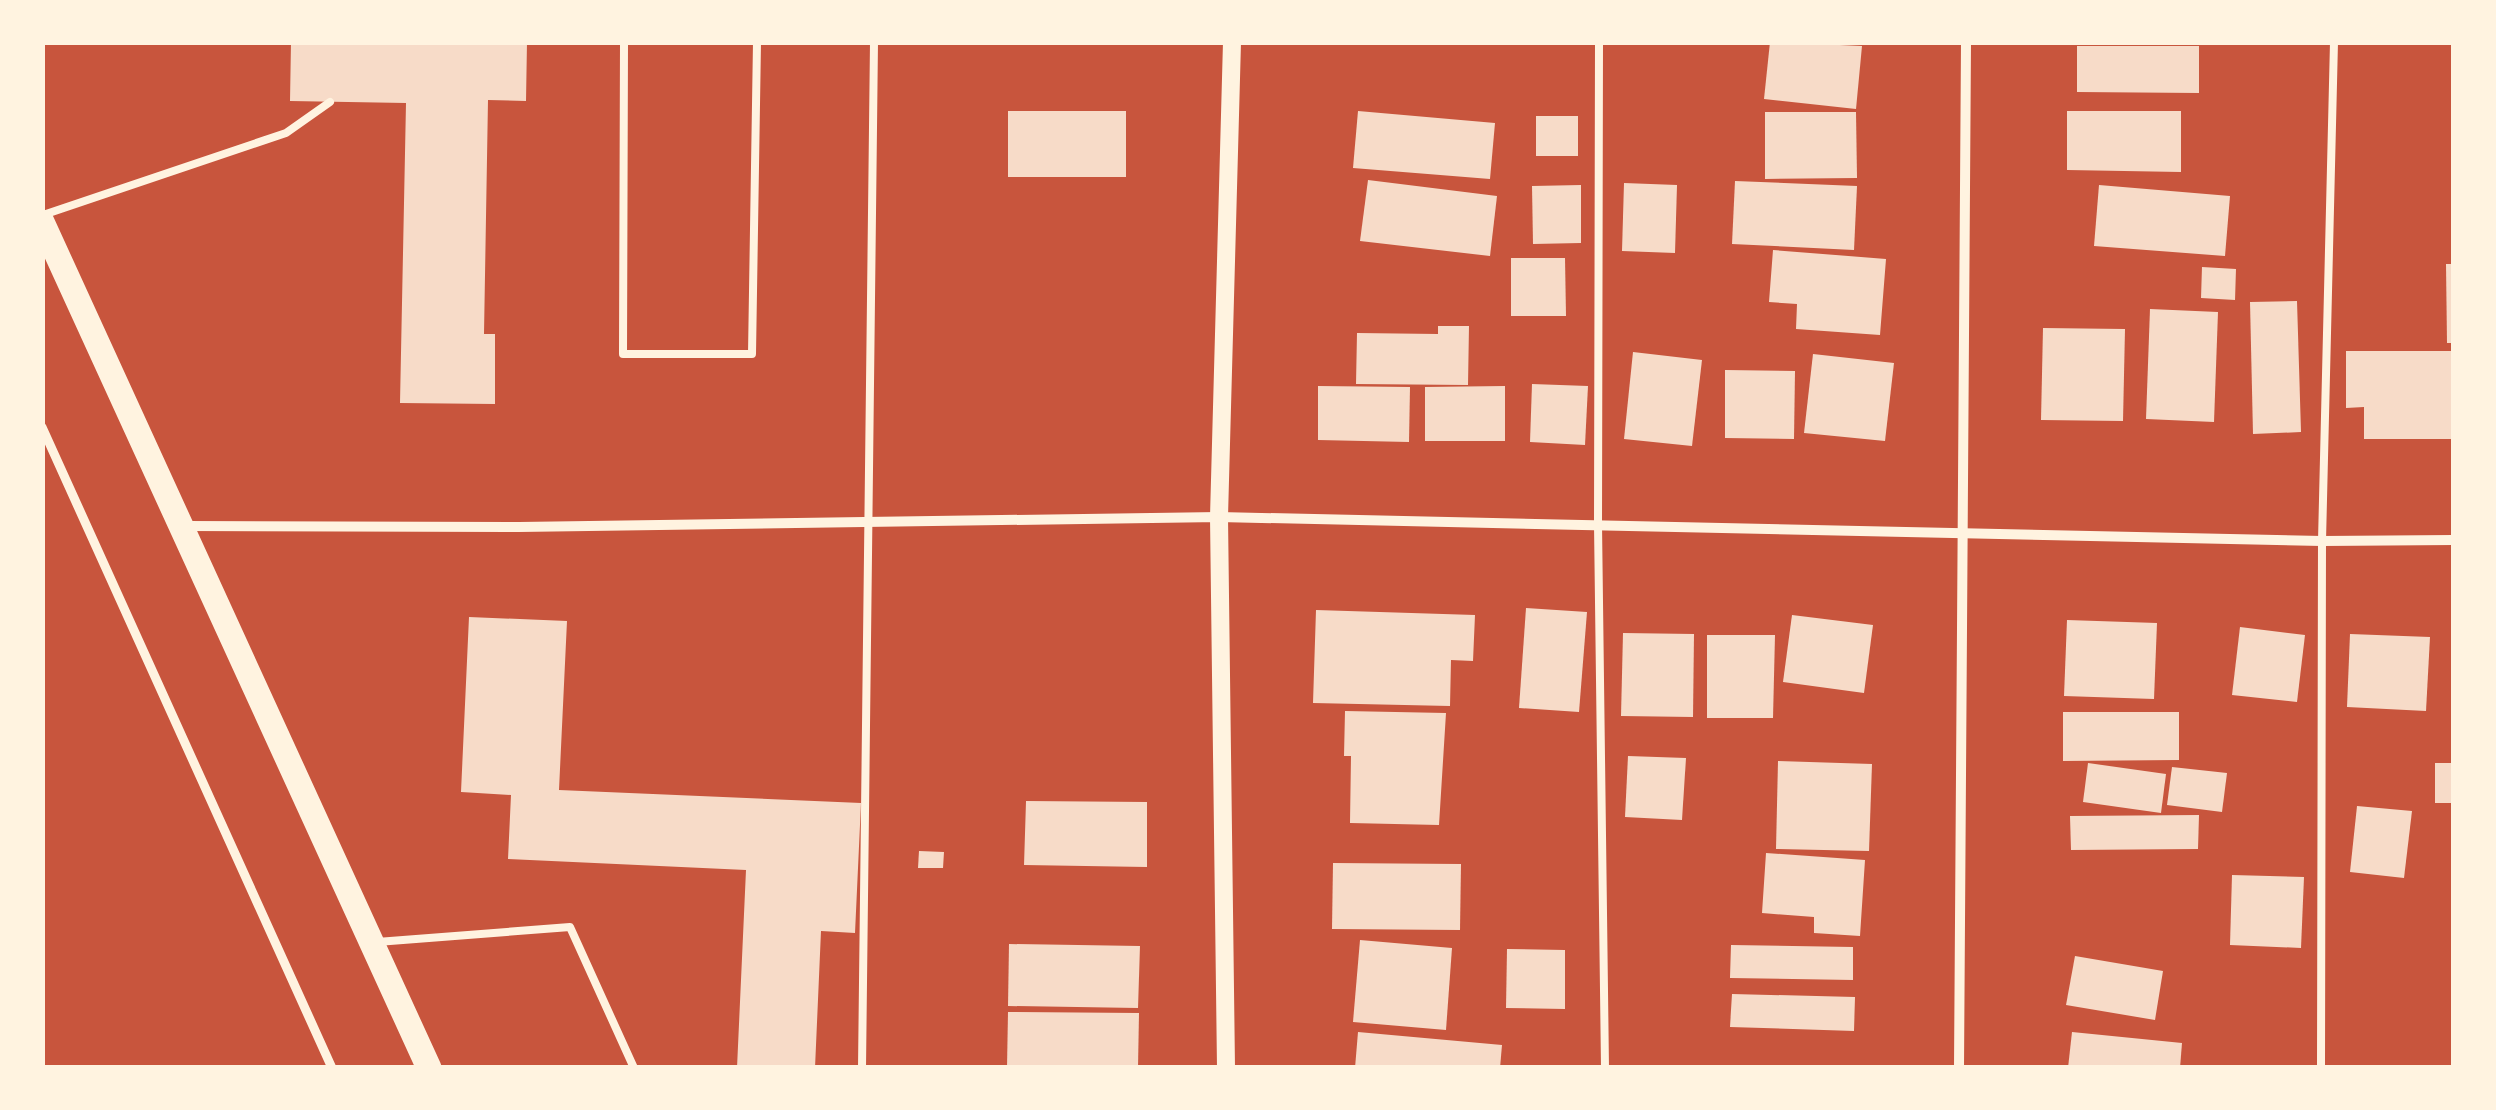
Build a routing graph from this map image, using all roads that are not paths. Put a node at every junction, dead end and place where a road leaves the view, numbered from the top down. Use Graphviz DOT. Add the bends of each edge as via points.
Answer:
graph roads {
  1 [pos="624,42"];
  2 [pos="756,42"];
  3 [pos="874,42"];
  4 [pos="1232,42"];
  5 [pos="1599,42"];
  6 [pos="1966,42"];
  7 [pos="2334,42"];
  8 [pos="330,102"];
  9 [pos="42,219"];
  10 [pos="42,427"];
  11 [pos="1219,517"];
  12 [pos="869,524"];
  13 [pos="1598,524"];
  14 [pos="180,526"];
  15 [pos="1962,533"];
  16 [pos="2454,540"];
  17 [pos="2322,541"];
  18 [pos="372,942"];
  19 [pos="332,1068"];
  20 [pos="429,1068"];
  21 [pos="634,1068"];
  22 [pos="862,1068"];
  23 [pos="1226,1068"];
  24 [pos="1606,1068"];
  25 [pos="1959,1068"];
  26 [pos="2321,1068"];
  1 -- 2 [label="lane" via="624,354 752,354"];
  3 -- 12 [label="lane"];
  4 -- 11 [label="street"];
  5 -- 13 [label="lane"];
  6 -- 15 [label="street"];
  7 -- 17 [label="lane"];
  8 -- 9 [label="lane" via="286,134"];
  9 -- 14 [label="main road"];
  10 -- 19 [label="street"];
  11 -- 12 [label="street"];
  11 -- 13 [label="street"];
  11 -- 23 [label="street"];
  12 -- 14 [label="street"];
  12 -- 22 [label="lane"];
  13 -- 15 [label="street"];
  13 -- 24 [label="lane"];
  14 -- 18 [label="main road"];
  15 -- 17 [label="street"];
  15 -- 25 [label="street"];
  16 -- 17 [label="street"];
  17 -- 26 [label="lane"];
  18 -- 20 [label="main road"];
  18 -- 21 [label="lane" via="570,926"];
}
